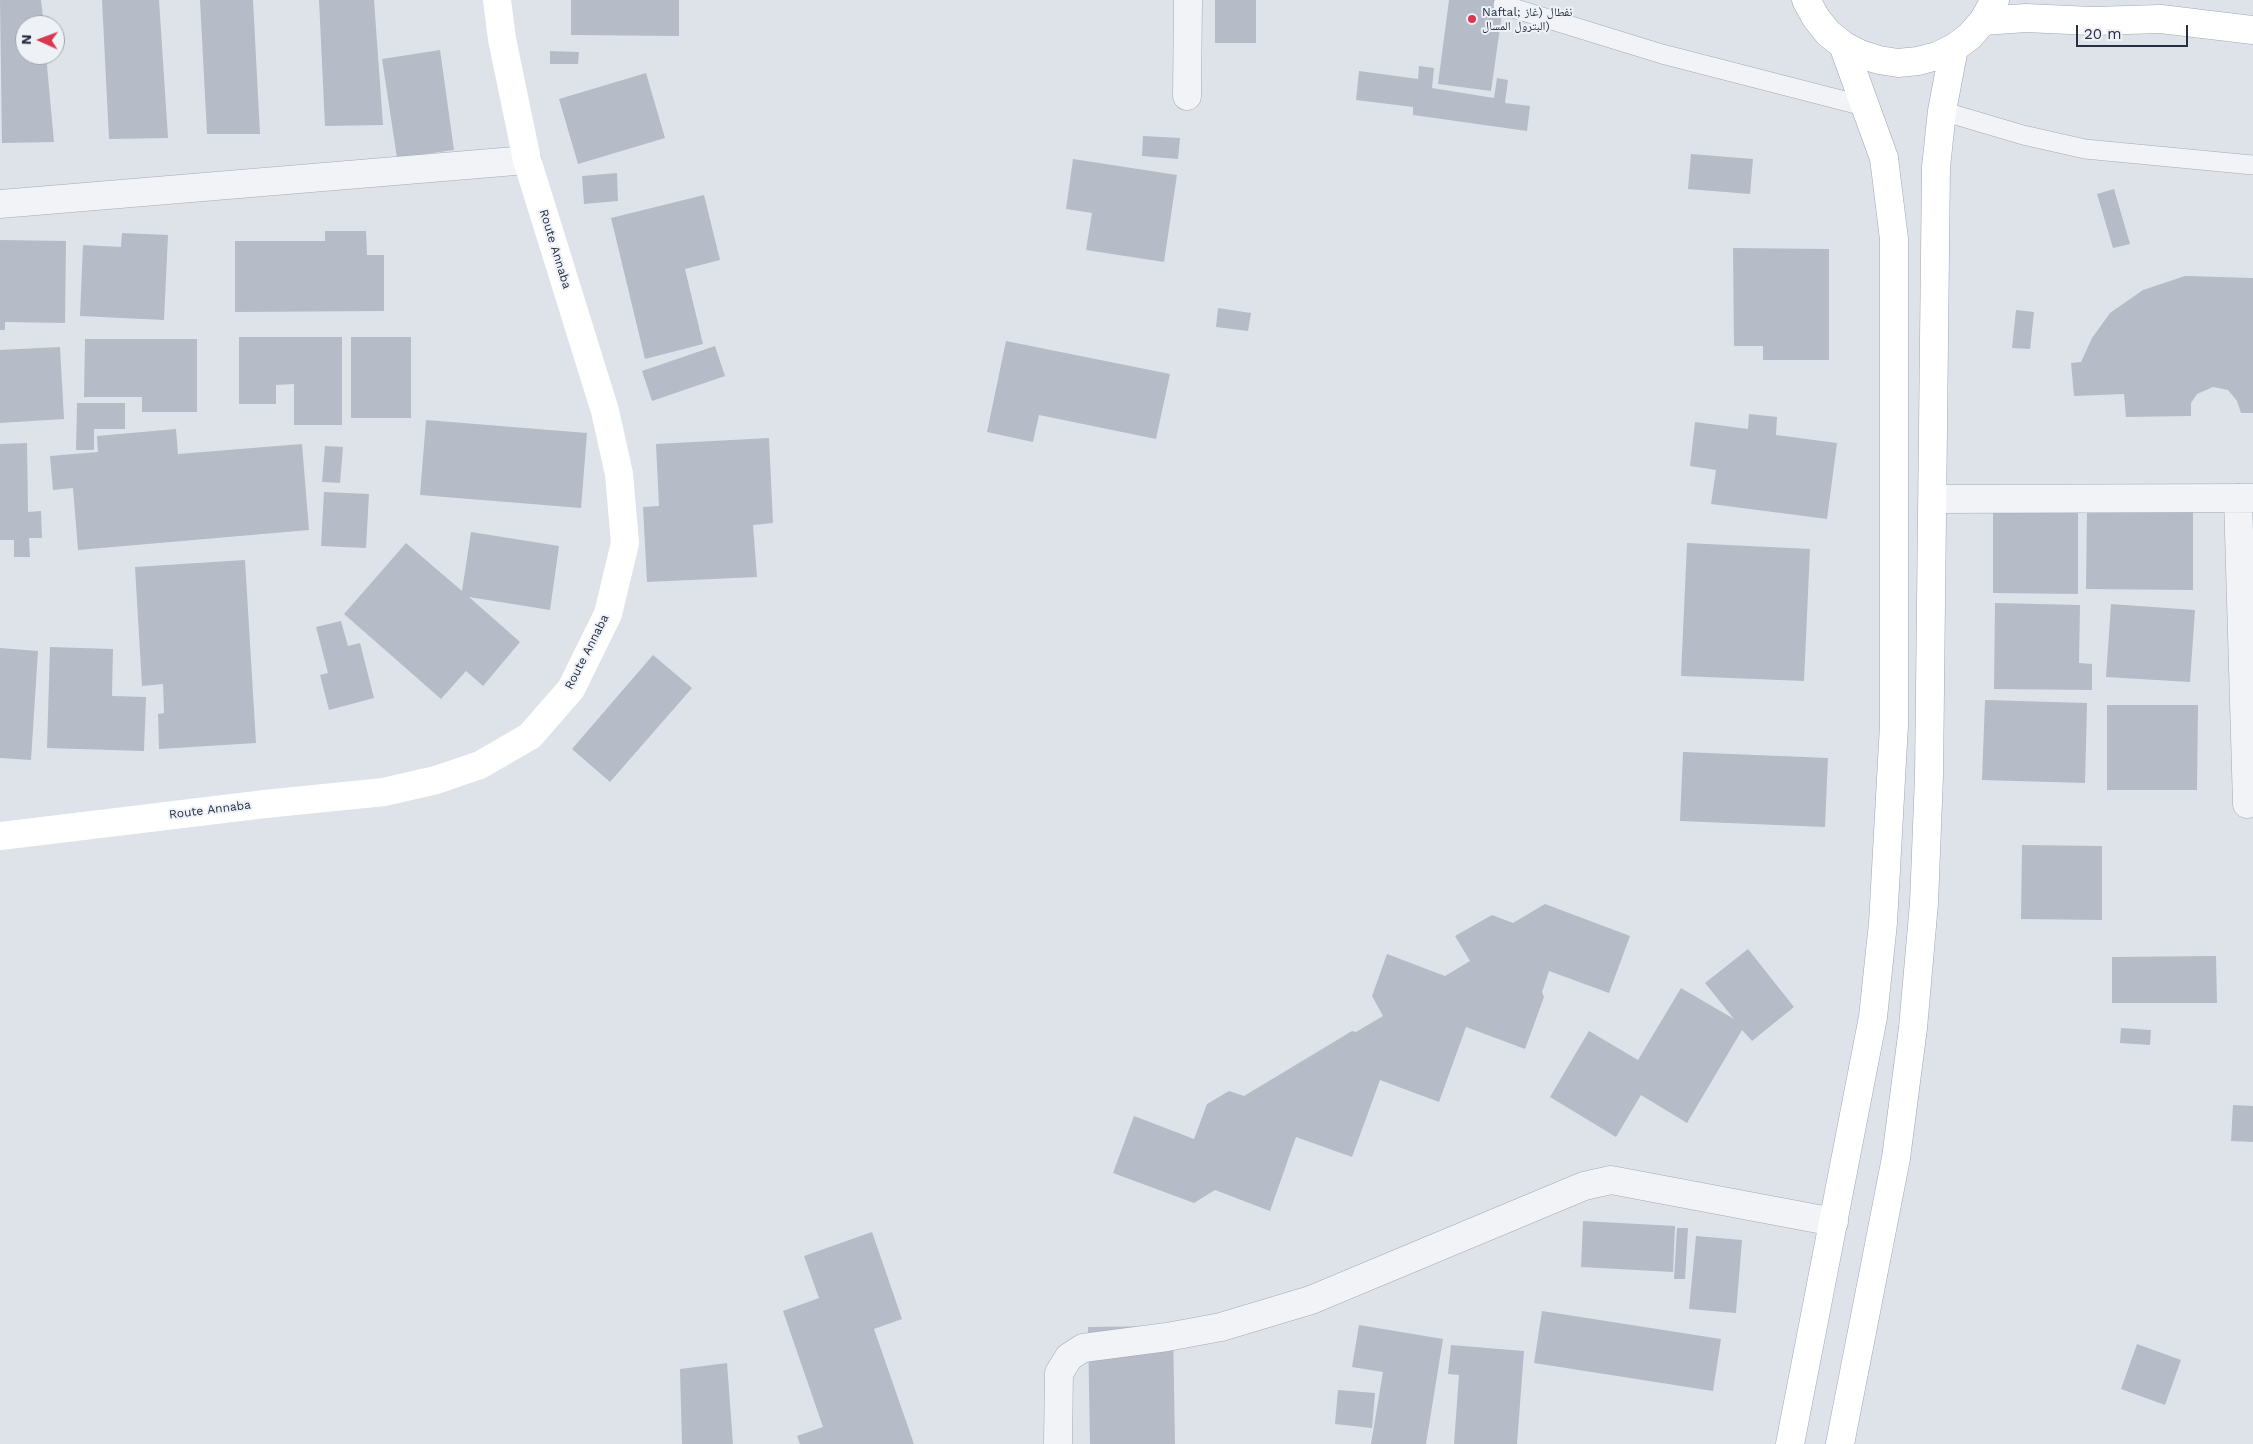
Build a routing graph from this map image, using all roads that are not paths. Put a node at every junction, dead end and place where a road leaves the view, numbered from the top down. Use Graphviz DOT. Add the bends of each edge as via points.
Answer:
graph roads {
  1 [pos="497,0"];
  2 [pos="1188,0"];
  3 [pos="1804,1"];
  4 [pos="1503,5"];
  5 [pos="1989,10"];
  6 [pos="2253,30"];
  7 [pos="1843,45"];
  8 [pos="1954,48"];
  9 [pos="1188,96"];
  10 [pos="1864,106"];
  11 [pos="1942,111"];
  12 [pos="527,160"];
  13 [pos="2253,164"];
  14 [pos="0,204"];
  15 [pos="2245,498"];
  16 [pos="1934,499"];
  17 [pos="2246,804"];
  18 [pos="0,836"];
  19 [pos="1834,1222"];
  20 [pos="1058,1444"];
  21 [pos="1790,1444"];
  22 [pos="1840,1444"];
  1 -- 12 [label="main road, Route Annaba"];
  2 -- 9 [label="street"];
  3 -- 7 [label="main road" via="1828,33"];
  4 -- 10 [label="lane" via="1662,54"];
  5 -- 6 [label="main road" via="2026,18 2092,21 2161,19"];
  5 -- 8 [label="main road" via="1970,36"];
  7 -- 8 [label="main road" via="1860,54 1898,63 1918,61"];
  7 -- 10 [label="main road"];
  8 -- 11 [label="main road"];
  10 -- 19 [label="main road" via="1884,158 1894,239 1894,725 1883,923 1873,1017"];
  11 -- 13 [label="lane" via="2085,149"];
  11 -- 16 [label="main road" via="1936,167"];
  12 -- 14 [label="street"];
  12 -- 18 [label="main road, Route Annaba" via="605,411 619,474 625,543 608,614 571,688 530,736 480,766 436,780 384,792"];
  15 -- 16 [label="street"];
  15 -- 17 [label="street"];
  16 -- 22 [label="main road" via="1928,805 1924,903 1913,1028 1896,1158"];
  19 -- 20 [label="street" via="1611,1180 1584,1186 1311,1300 1221,1327 1167,1338 1083,1348 1069,1357 1059,1373"];
  19 -- 21 [label="main road"];
}
